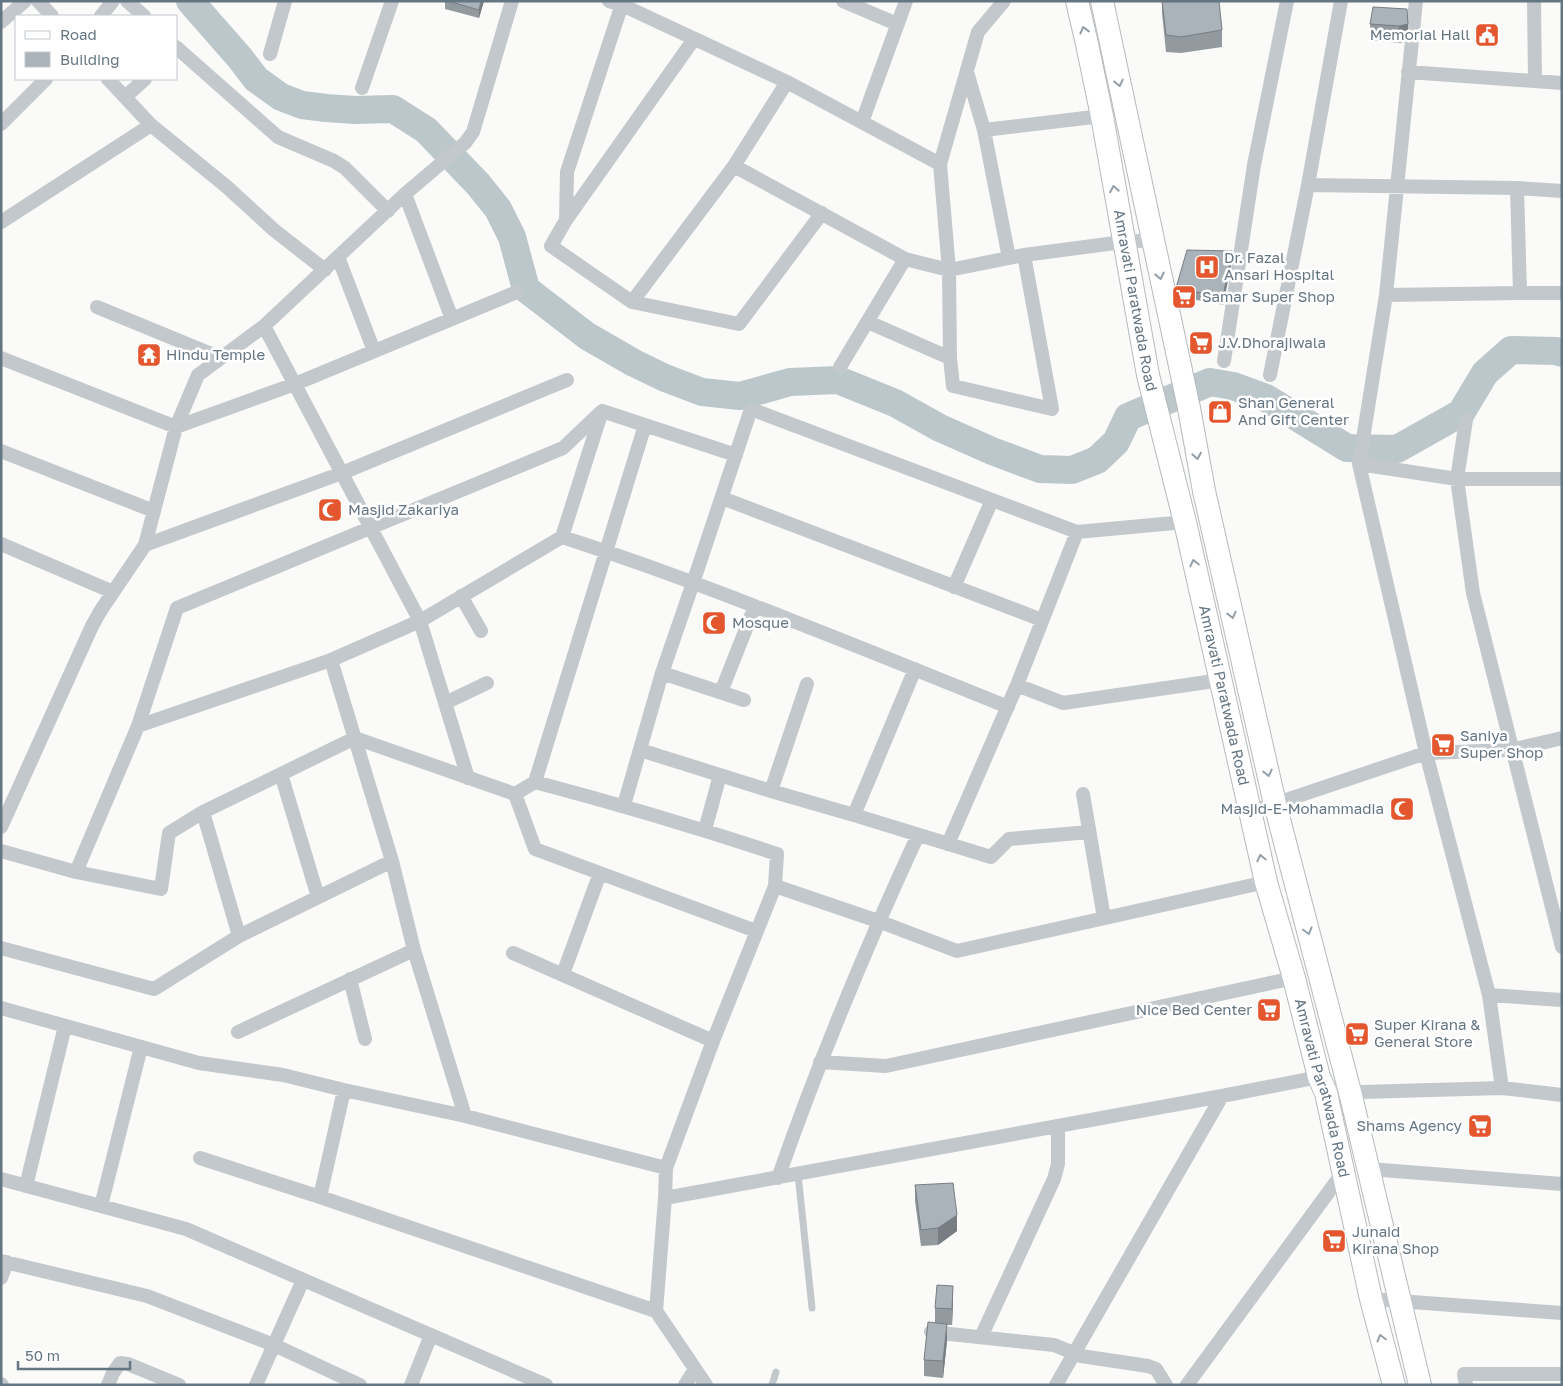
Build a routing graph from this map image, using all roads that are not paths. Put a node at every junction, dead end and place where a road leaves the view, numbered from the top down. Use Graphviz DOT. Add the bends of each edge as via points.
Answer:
graph roads {
  1 [pos="25,1"];
  2 [pos="38,1"];
  3 [pos="113,1"];
  4 [pos="127,1"];
  5 [pos="285,1"];
  6 [pos="392,1"];
  7 [pos="512,1"];
  8 [pos="843,1"];
  9 [pos="906,1"];
  10 [pos="1004,1"];
  11 [pos="1077,1"];
  12 [pos="1102,1"];
  13 [pos="1287,1"];
  14 [pos="1341,1"];
  15 [pos="1416,1"];
  16 [pos="1534,1"];
  17 [pos="618,3"];
  18 [pos="51,15"];
  19 [pos="102,15"];
  20 [pos="143,15"];
  21 [pos="1,22"];
  22 [pos="897,24"];
  23 [pos="694,39"];
  24 [pos="178,49"];
  25 [pos="270,54"];
  26 [pos="967,71"];
  27 [pos="1408,72"];
  28 [pos="45,80"];
  29 [pos="109,80"];
  30 [pos="144,80"];
  31 [pos="1535,81"];
  32 [pos="788,82"];
  33 [pos="1562,83"];
  34 [pos="362,88"];
  35 [pos="125,97"];
  36 [pos="1102,116"];
  37 [pos="862,122"];
  38 [pos="1,124"];
  39 [pos="151,125"];
  40 [pos="984,130"];
  41 [pos="940,164"];
  42 [pos="734,166"];
  43 [pos="1308,185"];
  44 [pos="1398,186"];
  45 [pos="1517,188"];
  46 [pos="1562,191"];
  47 [pos="405,194"];
  48 [pos="388,210"];
  49 [pos="822,213"];
  50 [pos="4,216"];
  51 [pos="566,220"];
  52 [pos="1152,240"];
  53 [pos="1123,242"];
  54 [pos="1024,255"];
  55 [pos="338,257"];
  56 [pos="1009,258"];
  57 [pos="905,259"];
  58 [pos="325,270"];
  59 [pos="949,270"];
  60 [pos="517,292"];
  61 [pos="1520,293"];
  62 [pos="1562,293"];
  63 [pos="1386,295"];
  64 [pos="632,302"];
  65 [pos="97,307"];
  66 [pos="452,319"];
  67 [pos="868,322"];
  68 [pos="264,326"];
  69 [pos="374,351"];
  70 [pos="1,358"];
  71 [pos="221,358"];
  72 [pos="950,358"];
  73 [pos="1224,361"];
  74 [pos="840,367"];
  75 [pos="1270,375"];
  76 [pos="567,380"];
  77 [pos="295,384"];
  78 [pos="602,411"];
  79 [pos="1466,420"];
  80 [pos="645,424"];
  81 [pos="176,427"];
  82 [pos="1,451"];
  83 [pos="736,455"];
  84 [pos="1360,459"];
  85 [pos="342,473"];
  86 [pos="1457,479"];
  87 [pos="1562,479"];
  88 [pos="722,498"];
  89 [pos="992,500"];
  90 [pos="154,511"];
  91 [pos="1185,522"];
  92 [pos="371,528"];
  93 [pos="1077,532"];
  94 [pos="562,537"];
  95 [pos="1,544"];
  96 [pos="145,546"];
  97 [pos="606,551"];
  98 [pos="693,583"];
  99 [pos="954,586"];
  100 [pos="113,592"];
  101 [pos="461,596"];
  102 [pos="755,606"];
  103 [pos="1042,620"];
  104 [pos="420,621"];
  105 [pos="481,631"];
  106 [pos="331,660"];
  107 [pos="915,669"];
  108 [pos="662,673"];
  109 [pos="1221,680"];
  110 [pos="487,683"];
  111 [pos="807,684"];
  112 [pos="1017,685"];
  113 [pos="721,692"];
  114 [pos="744,700"];
  115 [pos="445,703"];
  116 [pos="1008,707"];
  117 [pos="138,726"];
  118 [pos="355,738"];
  119 [pos="1562,738"];
  120 [pos="640,750"];
  121 [pos="1512,750"];
  122 [pos="1426,753"];
  123 [pos="281,774"];
  124 [pos="720,776"];
  125 [pos="468,778"];
  126 [pos="536,782"];
  127 [pos="771,791"];
  128 [pos="514,794"];
  129 [pos="1083,794"];
  130 [pos="1275,804"];
  131 [pos="624,805"];
  132 [pos="204,812"];
  133 [pos="1250,812"];
  134 [pos="854,815"];
  135 [pos="1,827"];
  136 [pos="705,830"];
  137 [pos="1089,832"];
  138 [pos="918,835"];
  139 [pos="948,844"];
  140 [pos="1,851"];
  141 [pos="392,861"];
  142 [pos="76,872"];
  143 [pos="600,873"];
  144 [pos="1266,882"];
  145 [pos="775,886"];
  146 [pos="318,897"];
  147 [pos="1104,918"];
  148 [pos="878,921"];
  149 [pos="756,931"];
  150 [pos="239,936"];
  151 [pos="1562,947"];
  152 [pos="1,948"];
  153 [pos="414,950"];
  154 [pos="513,953"];
  155 [pos="563,974"];
  156 [pos="1294,978"];
  157 [pos="350,979"];
  158 [pos="1489,994"];
  159 [pos="1562,1000"];
  160 [pos="1,1008"];
  161 [pos="65,1026"];
  162 [pos="238,1032"];
  163 [pos="365,1039"];
  164 [pos="714,1041"];
  165 [pos="141,1047"];
  166 [pos="820,1062"];
  167 [pos="1322,1085"];
  168 [pos="1502,1088"];
  169 [pos="344,1090"];
  170 [pos="1350,1092"];
  171 [pos="1562,1095"];
  172 [pos="1222,1096"];
  173 [pos="466,1116"];
  174 [pos="1058,1126"];
  175 [pos="200,1158"];
  176 [pos="666,1168"];
  177 [pos="1369,1169"];
  178 [pos="1344,1171"];
  179 [pos="798,1174"];
  180 [pos="778,1178"];
  181 [pos="1,1179"];
  182 [pos="1562,1184"];
  183 [pos="26,1186"];
  184 [pos="320,1197"];
  185 [pos="666,1198"];
  186 [pos="101,1206"];
  187 [pos="4,1261"];
  188 [pos="1,1278"];
  189 [pos="303,1280"];
  190 [pos="1371,1299"];
  191 [pos="1400,1301"];
  192 [pos="812,1308"];
  193 [pos="656,1311"];
  194 [pos="1562,1313"];
  195 [pos="932,1332"];
  196 [pos="431,1335"];
  197 [pos="981,1337"];
  198 [pos="274,1345"];
  199 [pos="1075,1354"];
  200 [pos="696,1369"];
  201 [pos="776,1372"];
  202 [pos="1554,1377"];
  203 [pos="108,1385"];
  204 [pos="178,1385"];
  205 [pos="256,1385"];
  206 [pos="360,1385"];
  207 [pos="411,1385"];
  208 [pos="546,1385"];
  209 [pos="685,1385"];
  210 [pos="706,1385"];
  211 [pos="772,1385"];
  212 [pos="1056,1385"];
  213 [pos="1166,1385"];
  214 [pos="1188,1385"];
  215 [pos="1394,1385"];
  216 [pos="1420,1385"];
  217 [pos="1466,1385"];
  1 -- 21 [label="street"];
  2 -- 18 [label="street"];
  3 -- 19 [label="street"];
  4 -- 20 [label="street"];
  5 -- 25 [label="street"];
  6 -- 34 [label="street"];
  7 -- 47 [label="street" via="473,132 466,143"];
  8 -- 22 [label="street"];
  9 -- 22 [label="street"];
  10 -- 26 [label="street" via="978,32"];
  36 -- 11 [label="main road, Amravati Paratwada Road, one-way"];
  12 -- 52 [label="main road, Amravati Paratwada Road, one-way"];
  13 -- 73 [label="street" via="1254,165"];
  14 -- 43 [label="street"];
  15 -- 27 [label="street"];
  16 -- 31 [label="street"];
  17 -- 23 [label="street"];
  17 -- 51 [label="street" via="567,172"];
  22 -- 37 [label="street"];
  23 -- 32 [label="street"];
  23 -- 51 [label="street"];
  24 -- 48 [label="street" via="278,137 340,164"];
  26 -- 40 [label="street"];
  26 -- 41 [label="street"];
  27 -- 31 [label="street"];
  27 -- 44 [label="street"];
  28 -- 38 [label="street"];
  29 -- 35 [label="street"];
  30 -- 35 [label="street"];
  31 -- 33 [label="street"];
  32 -- 37 [label="street"];
  32 -- 42 [label="street"];
  35 -- 39 [label="street"];
  36 -- 40 [label="street"];
  53 -- 36 [label="main road, Amravati Paratwada Road, one-way"];
  37 -- 41 [label="street"];
  39 -- 50 [label="street"];
  39 -- 58 [label="street"];
  40 -- 56 [label="street"];
  41 -- 59 [label="street"];
  42 -- 49 [label="street"];
  42 -- 64 [label="street"];
  43 -- 44 [label="street"];
  43 -- 75 [label="street"];
  44 -- 45 [label="street"];
  44 -- 63 [label="street"];
  45 -- 46 [label="street"];
  45 -- 61 [label="street"];
  47 -- 48 [label="street"];
  47 -- 66 [label="street"];
  48 -- 55 [label="street"];
  49 -- 57 [label="street"];
  49 -- 64 [label="street" via="739,324"];
  51 -- 64 [label="street" via="551,246"];
  52 -- 53 [label="street"];
  52 -- 130 [label="main road, Amravati Paratwada Road, one-way" via="1204,491"];
  53 -- 54 [label="street"];
  53 -- 91 [label="main road, Amravati Paratwada Road" via="1148,375"];
  54 -- 56 [label="street"];
  54 -- 72 [label="street" via="1052,409 953,386"];
  55 -- 58 [label="street"];
  55 -- 69 [label="street"];
  56 -- 59 [label="street"];
  57 -- 59 [label="street"];
  57 -- 67 [label="street"];
  58 -- 68 [label="street"];
  59 -- 72 [label="street"];
  60 -- 66 [label="street"];
  61 -- 62 [label="street"];
  61 -- 63 [label="street"];
  63 -- 84 [label="street"];
  65 -- 71 [label="street"];
  66 -- 69 [label="street"];
  67 -- 72 [label="street"];
  67 -- 74 [label="street"];
  68 -- 71 [label="street"];
  68 -- 77 [label="street"];
  69 -- 77 [label="street"];
  70 -- 81 [label="street"];
  71 -- 81 [label="street" via="198,375"];
  76 -- 85 [label="street"];
  77 -- 81 [label="street"];
  77 -- 85 [label="street"];
  78 -- 80 [label="street"];
  78 -- 92 [label="street" via="563,448"];
  78 -- 94 [label="street"];
  79 -- 86 [label="street"];
  80 -- 83 [label="street"];
  80 -- 97 [label="street"];
  81 -- 90 [label="street"];
  82 -- 90 [label="street"];
  83 -- 88 [label="street"];
  83 -- 89 [label="street" via="751,409"];
  84 -- 86 [label="street"];
  84 -- 122 [label="street"];
  85 -- 92 [label="street"];
  85 -- 96 [label="street"];
  86 -- 87 [label="street"];
  86 -- 121 [label="street" via="1473,593"];
  88 -- 98 [label="street"];
  88 -- 99 [label="street"];
  89 -- 93 [label="street"];
  89 -- 99 [label="street"];
  90 -- 96 [label="street"];
  91 -- 93 [label="street"];
  109 -- 91 [label="main road, Amravati Paratwada Road, one-way"];
  92 -- 104 [label="street"];
  92 -- 117 [label="street" via="177,608"];
  93 -- 103 [label="street"];
  94 -- 97 [label="street"];
  94 -- 101 [label="street"];
  95 -- 100 [label="street"];
  96 -- 100 [label="street"];
  97 -- 98 [label="street"];
  97 -- 126 [label="street"];
  98 -- 102 [label="street"];
  98 -- 108 [label="street"];
  99 -- 103 [label="street"];
  100 -- 135 [label="street" via="92,626"];
  101 -- 104 [label="street"];
  101 -- 105 [label="street"];
  102 -- 107 [label="street"];
  102 -- 113 [label="street"];
  103 -- 112 [label="street"];
  104 -- 106 [label="street"];
  104 -- 115 [label="street"];
  106 -- 117 [label="street"];
  106 -- 118 [label="street"];
  107 -- 116 [label="street"];
  107 -- 134 [label="street"];
  108 -- 113 [label="street"];
  108 -- 120 [label="street"];
  109 -- 112 [label="street" via="1063,703"];
  109 -- 133 [label="main road, Amravati Paratwada Road"];
  110 -- 115 [label="street"];
  111 -- 127 [label="street"];
  112 -- 116 [label="street"];
  113 -- 114 [label="street"];
  115 -- 125 [label="street"];
  116 -- 139 [label="street"];
  117 -- 142 [label="street"];
  118 -- 123 [label="street"];
  118 -- 125 [label="street"];
  118 -- 141 [label="street"];
  119 -- 121 [label="street"];
  120 -- 124 [label="street"];
  120 -- 131 [label="street"];
  121 -- 122 [label="street"];
  121 -- 151 [label="street"];
  122 -- 130 [label="street"];
  122 -- 158 [label="street"];
  123 -- 132 [label="street"];
  123 -- 146 [label="street"];
  124 -- 127 [label="street"];
  124 -- 136 [label="street"];
  125 -- 128 [label="street"];
  126 -- 128 [label="street"];
  126 -- 131 [label="street"];
  127 -- 134 [label="street"];
  128 -- 143 [label="street" via="535,849"];
  129 -- 137 [label="street"];
  130 -- 133 [label="street"];
  130 -- 170 [label="main road, Amravati Paratwada Road, one-way"];
  131 -- 136 [label="street"];
  132 -- 142 [label="street" via="169,833 161,889"];
  132 -- 150 [label="street"];
  144 -- 133 [label="main road, Amravati Paratwada Road, one-way"];
  134 -- 138 [label="street"];
  136 -- 145 [label="street" via="777,854"];
  137 -- 139 [label="street" via="1009,839 991,857"];
  137 -- 147 [label="street"];
  138 -- 139 [label="street"];
  138 -- 148 [label="street"];
  140 -- 142 [label="street"];
  141 -- 146 [label="street"];
  141 -- 153 [label="street"];
  143 -- 149 [label="street"];
  143 -- 155 [label="street"];
  144 -- 147 [label="street"];
  144 -- 156 [label="main road, Amravati Paratwada Road"];
  145 -- 148 [label="street"];
  145 -- 149 [label="street"];
  146 -- 150 [label="street"];
  147 -- 148 [label="street" via="957,951"];
  148 -- 166 [label="street"];
  149 -- 164 [label="street"];
  150 -- 152 [label="street" via="154,989"];
  153 -- 157 [label="street"];
  153 -- 173 [label="street"];
  154 -- 155 [label="street"];
  155 -- 164 [label="street"];
  156 -- 166 [label="street" via="886,1066"];
  156 -- 167 [label="main road, Amravati Paratwada Road"];
  157 -- 162 [label="street"];
  157 -- 163 [label="street"];
  158 -- 159 [label="street"];
  158 -- 168 [label="street"];
  160 -- 161 [label="street"];
  161 -- 165 [label="street"];
  161 -- 183 [label="street"];
  164 -- 176 [label="street"];
  165 -- 169 [label="street" via="199,1063 283,1075"];
  165 -- 186 [label="street"];
  166 -- 180 [label="street"];
  167 -- 170 [label="street"];
  167 -- 172 [label="street"];
  167 -- 178 [label="main road, Amravati Paratwada Road"];
  168 -- 170 [label="street"];
  168 -- 171 [label="street"];
  169 -- 173 [label="street"];
  169 -- 184 [label="street"];
  170 -- 177 [label="main road, Amravati Paratwada Road"];
  172 -- 174 [label="street"];
  172 -- 199 [label="street"];
  173 -- 176 [label="street"];
  174 -- 179 [label="street"];
  174 -- 197 [label="street" via="1058,1164 1054,1178"];
  175 -- 184 [label="street"];
  176 -- 185 [label="street"];
  177 -- 182 [label="street"];
  177 -- 191 [label="main road, Amravati Paratwada Road"];
  178 -- 190 [label="main road, Amravati Paratwada Road"];
  178 -- 214 [label="street"];
  179 -- 180 [label="street"];
  179 -- 192 [label="lane"];
  180 -- 185 [label="street"];
  181 -- 183 [label="street"];
  183 -- 186 [label="street"];
  184 -- 193 [label="street"];
  185 -- 193 [label="street"];
  186 -- 189 [label="street" via="186,1229"];
  187 -- 188 [label="street"];
  187 -- 198 [label="street" via="147,1296"];
  189 -- 196 [label="street"];
  189 -- 198 [label="street"];
  190 -- 191 [label="street"];
  215 -- 190 [label="main road, Amravati Paratwada Road, one-way"];
  191 -- 194 [label="street"];
  191 -- 216 [label="main road, Amravati Paratwada Road"];
  193 -- 200 [label="street"];
  195 -- 197 [label="street"];
  196 -- 207 [label="street"];
  196 -- 208 [label="street"];
  197 -- 199 [label="street" via="1060,1346"];
  198 -- 205 [label="street"];
  198 -- 206 [label="street"];
  199 -- 212 [label="street"];
  199 -- 213 [label="street" via="1148,1366 1156,1370"];
  200 -- 209 [label="street"];
  200 -- 210 [label="street"];
  201 -- 211 [label="lane"];
  202 -- 217 [label="street" via="1464,1374"];
  203 -- 204 [label="street" via="120,1363"];
}
